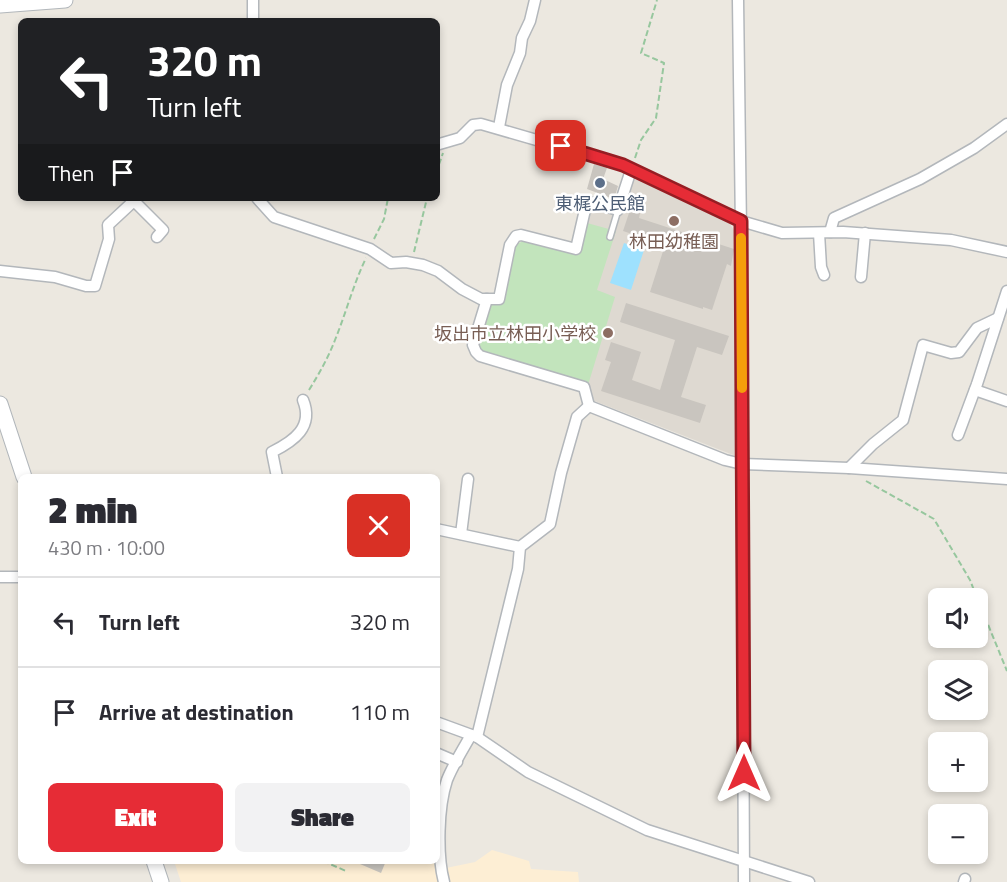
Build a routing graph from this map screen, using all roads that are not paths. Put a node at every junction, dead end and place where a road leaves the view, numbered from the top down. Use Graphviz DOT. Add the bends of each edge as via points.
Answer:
graph roads {
  1 [pos="65,0"];
  2 [pos="253,0"];
  3 [pos="535,0"];
  4 [pos="738,0"];
  5 [pos="0,5"];
  6 [pos="253,18"];
  7 [pos="1007,118"];
  8 [pos="1004,126"];
  9 [pos="499,128"];
  10 [pos="441,143"];
  11 [pos="631,170"];
  12 [pos="135,201"];
  13 [pos="137,201"];
  14 [pos="260,201"];
  15 [pos="618,210"];
  16 [pos="741,221"];
  17 [pos="825,232"];
  18 [pos="865,234"];
  19 [pos="157,237"];
  20 [pos="610,237"];
  21 [pos="1007,252"];
  22 [pos="0,271"];
  23 [pos="824,275"];
  24 [pos="861,277"];
  25 [pos="1007,291"];
  26 [pos="487,299"];
  27 [pos="998,318"];
  28 [pos="975,390"];
  29 [pos="303,400"];
  30 [pos="1007,401"];
  31 [pos="0,404"];
  32 [pos="589,405"];
  33 [pos="958,435"];
  34 [pos="742,464"];
  35 [pos="849,468"];
  36 [pos="23,474"];
  37 [pos="276,474"];
  38 [pos="468,479"];
  39 [pos="1007,479"];
  40 [pos="440,530"];
  41 [pos="461,534"];
  42 [pos="520,547"];
  43 [pos="18,577"];
  44 [pos="2,580"];
  45 [pos="440,723"];
  46 [pos="474,736"];
  47 [pos="440,755"];
  48 [pos="457,762"];
  49 [pos="743,861"];
  50 [pos="155,864"];
  51 [pos="161,882"];
  52 [pos="444,882"];
  53 [pos="744,882"];
  54 [pos="809,882"];
  1 -- 5 [label="main road"];
  2 -- 6 [label="street"];
  3 -- 9 [label="street" via="507,85"];
  4 -- 16 [label="street"];
  7 -- 8 [label="lane"];
  8 -- 17 [label="street" via="920,179 834,218"];
  9 -- 10 [label="street" via="473,125 460,138"];
  9 -- 11 [label="street"];
  11 -- 15 [label="street"];
  11 -- 16 [label="street"];
  12 -- 22 [label="street" via="108,225 109,239 95,286"];
  13 -- 19 [label="street" via="163,230"];
  14 -- 26 [label="street" via="274,217 370,249 391,263 423,265"];
  15 -- 20 [label="lane"];
  15 -- 26 [label="street" via="587,201 576,249 516,236 510,245 499,299"];
  16 -- 17 [label="street" via="782,233"];
  16 -- 34 [label="street"];
  17 -- 18 [label="street"];
  17 -- 23 [label="street" via="821,267"];
  18 -- 21 [label="street" via="951,240"];
  18 -- 24 [label="street"];
  25 -- 27 [label="street"];
  26 -- 32 [label="street" via="473,345 476,352 584,387"];
  27 -- 28 [label="street"];
  27 -- 35 [label="street" via="977,328 959,352 923,345 903,420"];
  28 -- 30 [label="street"];
  28 -- 33 [label="street"];
  29 -- 37 [label="street" via="308,411 306,422 293,439 272,453"];
  31 -- 36 [label="main road"];
  32 -- 34 [label="street"];
  32 -- 42 [label="street" via="577,417 550,524"];
  34 -- 35 [label="street"];
  34 -- 49 [label="street"];
  35 -- 39 [label="street"];
  38 -- 41 [label="street"];
  40 -- 41 [label="street"];
  41 -- 42 [label="street"];
  42 -- 46 [label="street" via="518,569"];
  43 -- 44 [label="street"];
  45 -- 46 [label="street"];
  46 -- 48 [label="street"];
  46 -- 49 [label="street" via="528,772 647,830"];
  47 -- 48 [label="street"];
  48 -- 52 [label="street" via="447,780 442,809 440,852"];
  49 -- 53 [label="street"];
  49 -- 54 [label="street"];
  50 -- 51 [label="main road"];
}
